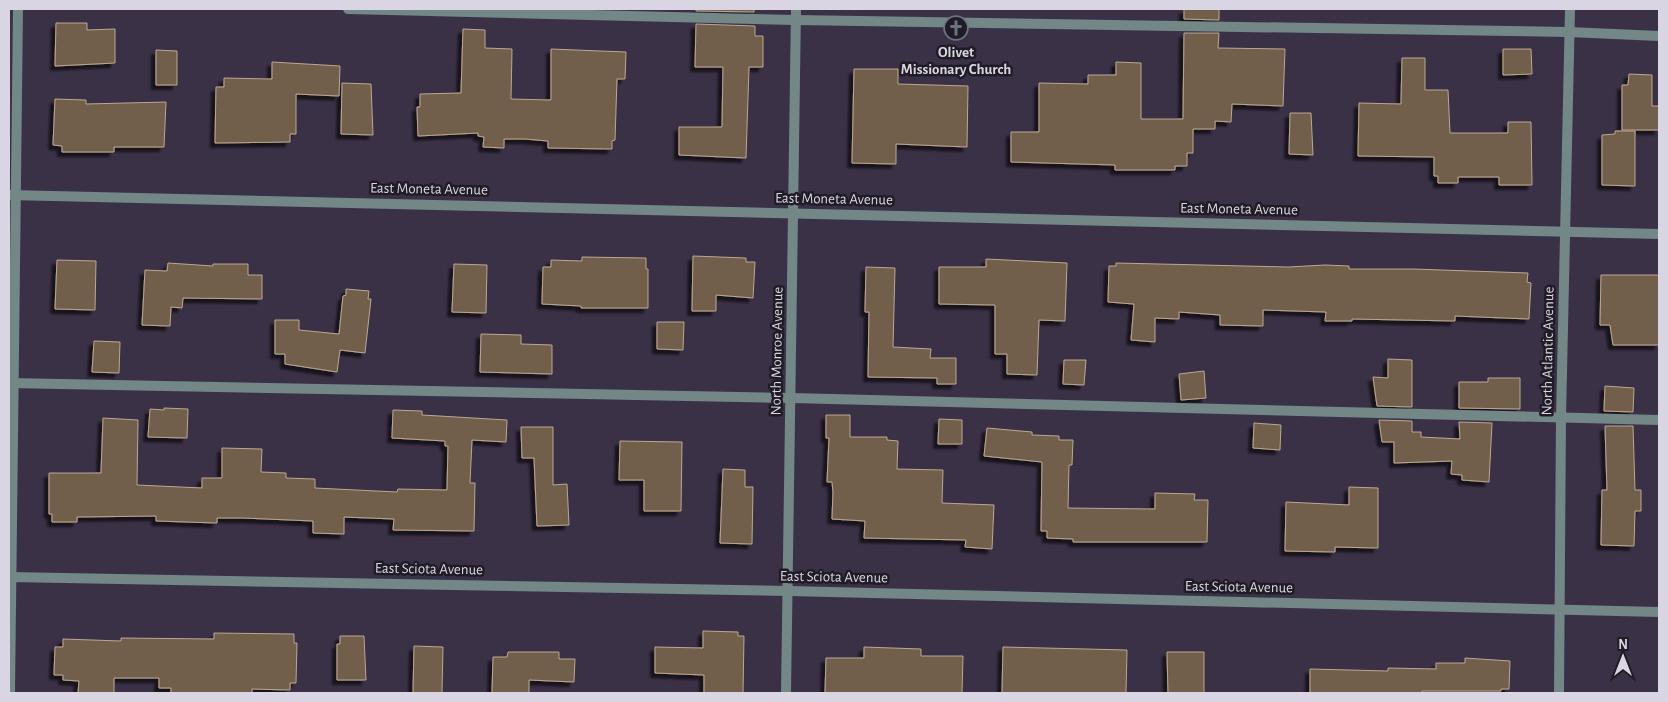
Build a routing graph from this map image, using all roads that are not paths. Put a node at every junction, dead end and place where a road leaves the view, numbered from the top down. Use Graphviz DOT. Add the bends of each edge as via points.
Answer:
graph roads {
  1 [pos="18,9"];
  2 [pos="348,9"];
  3 [pos="1570,9"];
  4 [pos="796,14"];
  5 [pos="1570,32"];
  6 [pos="1659,36"];
  7 [pos="12,195"];
  8 [pos="794,213"];
  9 [pos="1566,232"];
  10 [pos="1659,234"];
  11 [pos="11,383"];
  12 [pos="792,398"];
  13 [pos="1561,418"];
  14 [pos="1659,420"];
  15 [pos="10,577"];
  16 [pos="790,591"];
  17 [pos="1561,610"];
  18 [pos="1659,612"];
  19 [pos="10,693"];
  20 [pos="786,693"];
  21 [pos="1560,693"];
  1 -- 7 [label="street"];
  2 -- 4 [label="street"];
  3 -- 5 [label="street, North Atlantic Avenue"];
  4 -- 5 [label="street"];
  4 -- 8 [label="street, North Monroe Avenue"];
  5 -- 6 [label="street"];
  5 -- 9 [label="street, North Atlantic Avenue"];
  7 -- 8 [label="street, East Moneta Avenue"];
  7 -- 11 [label="street"];
  8 -- 9 [label="street, East Moneta Avenue"];
  8 -- 12 [label="street, North Monroe Avenue"];
  9 -- 10 [label="street, East Moneta Avenue"];
  9 -- 13 [label="street, North Atlantic Avenue"];
  11 -- 12 [label="street"];
  11 -- 15 [label="street"];
  12 -- 13 [label="street"];
  12 -- 16 [label="street, North Monroe Avenue"];
  13 -- 14 [label="street"];
  13 -- 17 [label="street, North Atlantic Avenue"];
  15 -- 16 [label="street, East Sciota Avenue"];
  15 -- 19 [label="street"];
  16 -- 17 [label="street, East Sciota Avenue"];
  16 -- 20 [label="street, North Monroe Avenue"];
  17 -- 18 [label="street, East Sciota Avenue"];
  17 -- 21 [label="street, North Atlantic Avenue"];
}
